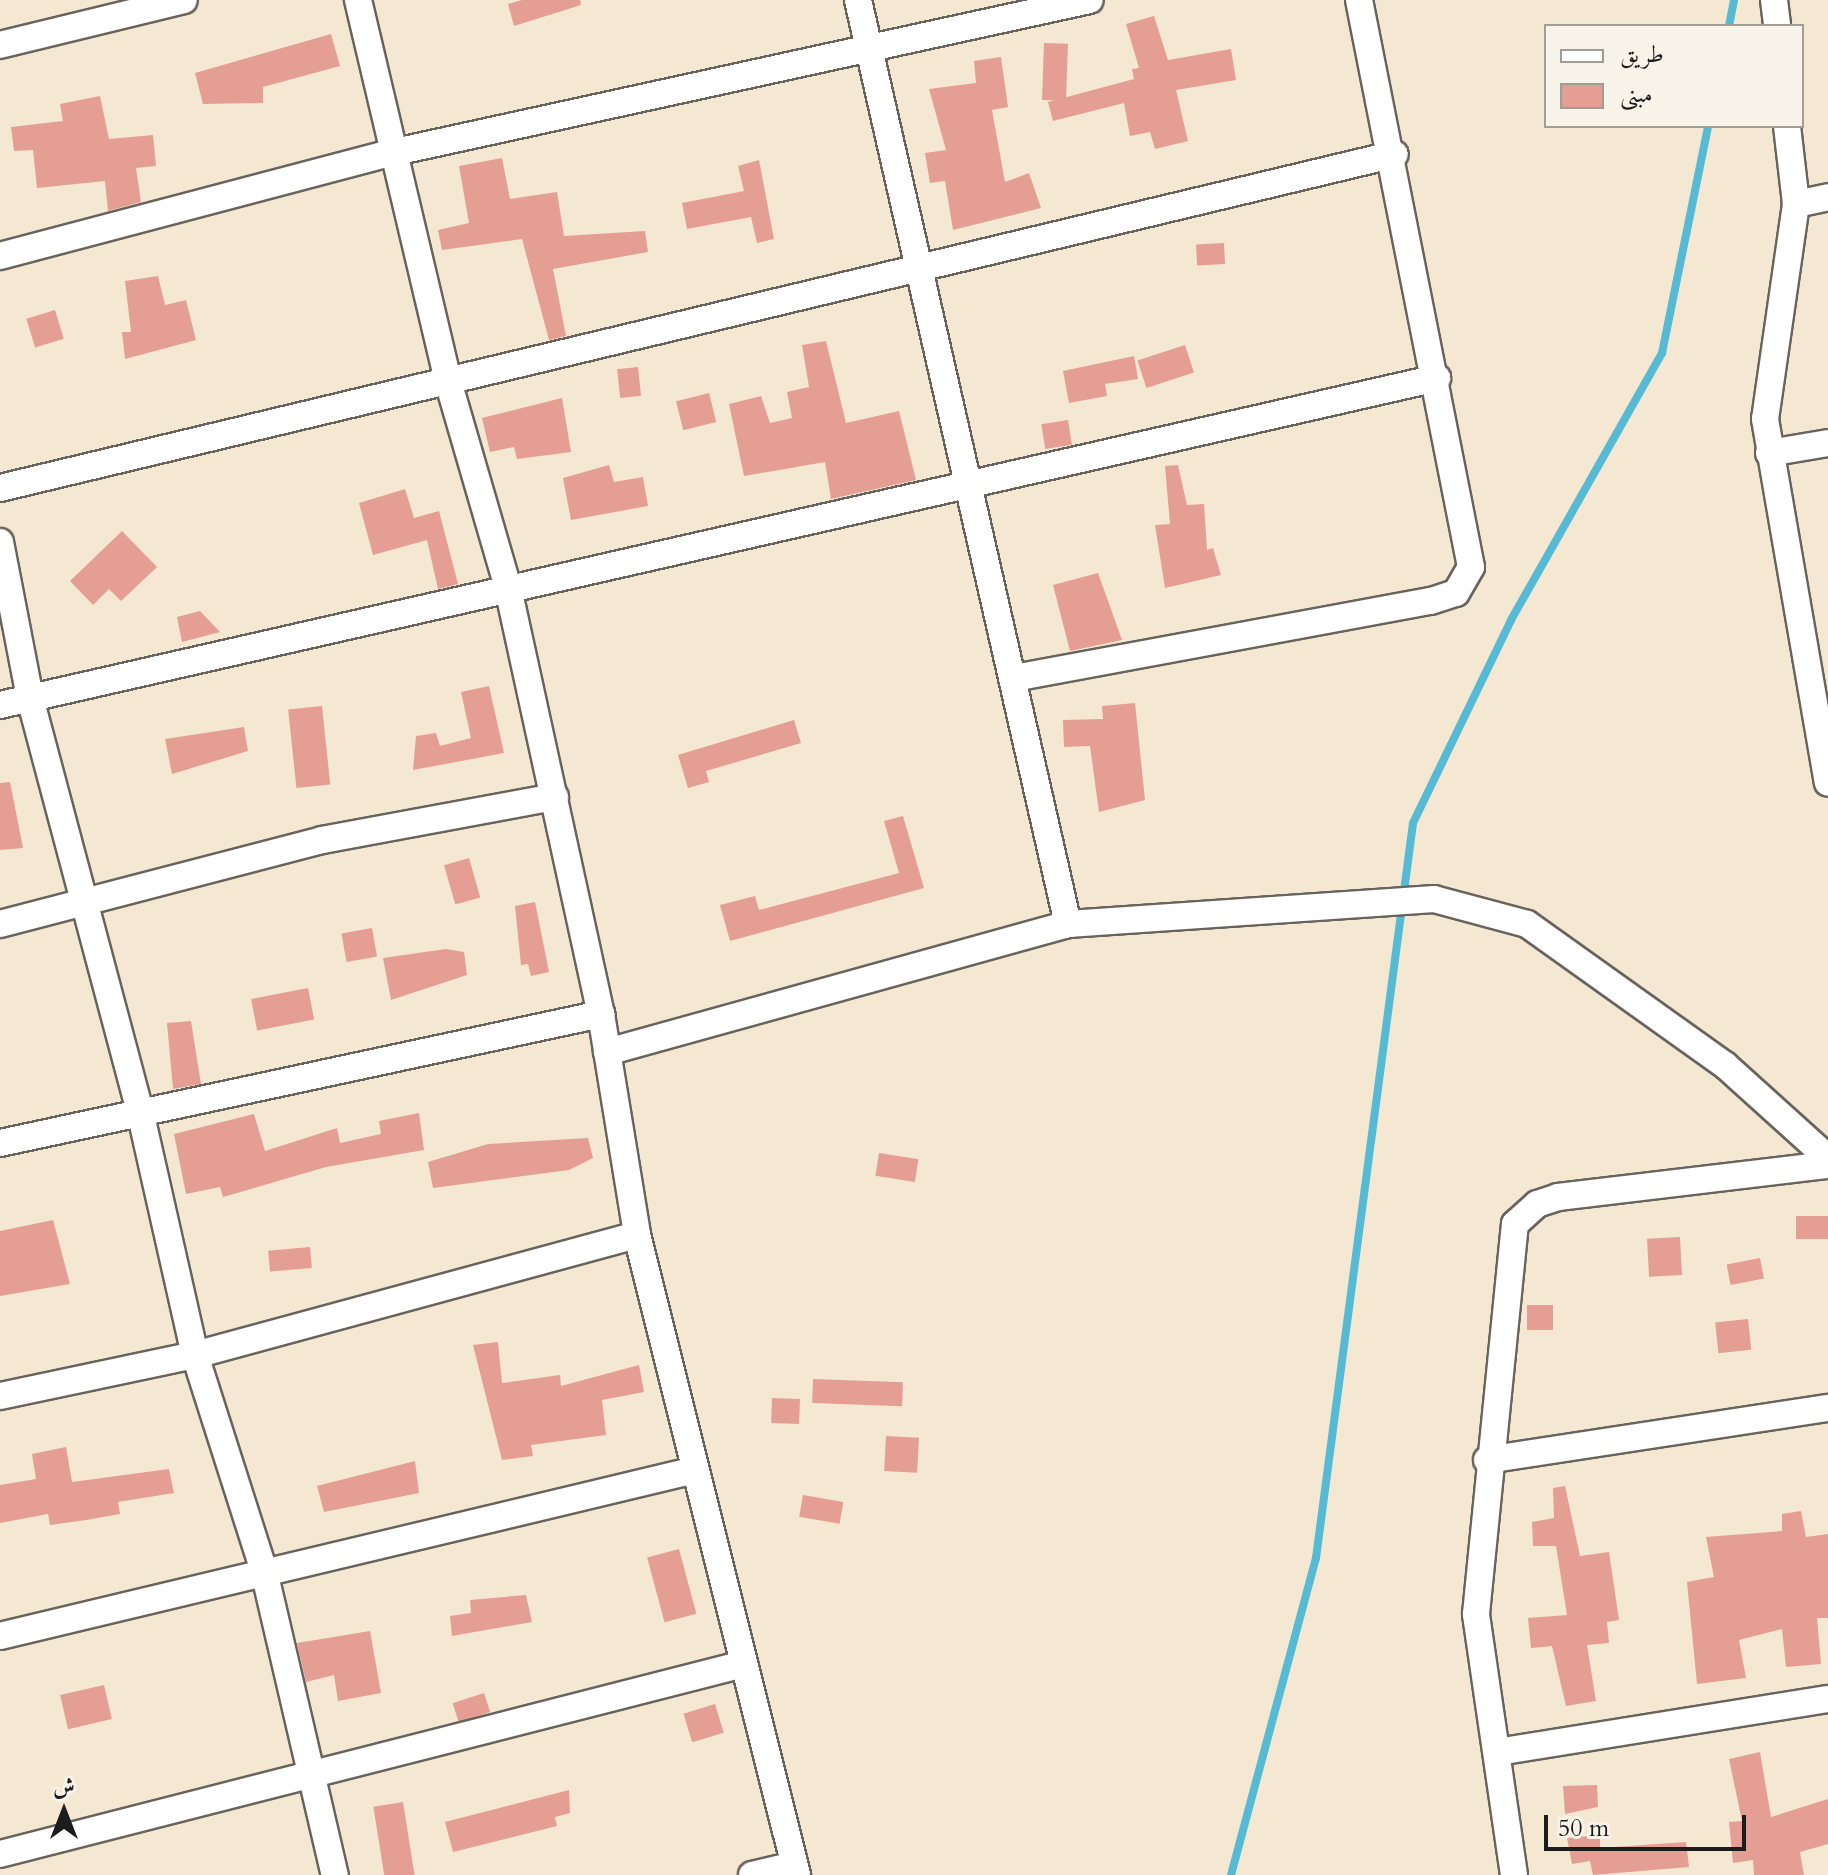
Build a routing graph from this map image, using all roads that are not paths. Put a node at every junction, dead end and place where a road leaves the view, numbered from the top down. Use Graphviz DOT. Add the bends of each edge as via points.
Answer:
graph roads {
  1 [pos="184,0"];
  2 [pos="358,0"];
  3 [pos="858,0"];
  4 [pos="1090,0"];
  5 [pos="1359,0"];
  6 [pos="1774,0"];
  7 [pos="1777,24"];
  8 [pos="0,45"];
  9 [pos="869,49"];
  10 [pos="1787,128"];
  11 [pos="395,152"];
  12 [pos="1395,154"];
  13 [pos="1828,197"];
  14 [pos="1796,204"];
  15 [pos="0,256"];
  16 [pos="920,268"];
  17 [pos="1437,378"];
  18 [pos="448,381"];
  19 [pos="1828,443"];
  20 [pos="1769,453"];
  21 [pos="970,487"];
  22 [pos="0,488"];
  23 [pos="0,542"];
  24 [pos="508,588"];
  25 [pos="1014,678"];
  26 [pos="30,698"];
  27 [pos="0,705"];
  28 [pos="1823,720"];
  29 [pos="1828,783"];
  30 [pos="555,797"];
  31 [pos="85,906"];
  32 [pos="0,924"];
  33 [pos="1068,924"];
  34 [pos="601,1014"];
  35 [pos="607,1052"];
  36 [pos="140,1111"];
  37 [pos="0,1143"];
  38 [pos="1828,1158"];
  39 [pos="1828,1165"];
  40 [pos="637,1235"];
  41 [pos="195,1355"];
  42 [pos="0,1396"];
  43 [pos="1828,1408"];
  44 [pos="1487,1460"];
  45 [pos="695,1470"];
  46 [pos="264,1571"];
  47 [pos="0,1636"];
  48 [pos="744,1664"];
  49 [pos="1828,1699"];
  50 [pos="1497,1752"];
  51 [pos="315,1778"];
  52 [pos="0,1854"];
  53 [pos="796,1870"];
  54 [pos="335,1875"];
  55 [pos="752,1875"];
  56 [pos="1514,1875"];
  1 -- 8 [label="street"];
  2 -- 11 [label="street"];
  3 -- 9 [label="street"];
  4 -- 9 [label="street"];
  5 -- 12 [label="street"];
  6 -- 7 [label="street"];
  9 -- 11 [label="street"];
  9 -- 16 [label="street"];
  10 -- 14 [label="street"];
  11 -- 15 [label="street"];
  11 -- 18 [label="street"];
  12 -- 16 [label="street"];
  12 -- 17 [label="street"];
  13 -- 14 [label="street"];
  14 -- 20 [label="street" via="1765,419"];
  16 -- 18 [label="street"];
  16 -- 21 [label="street"];
  17 -- 21 [label="street"];
  17 -- 25 [label="street" via="1471,567 1456,593"];
  18 -- 22 [label="street"];
  18 -- 24 [label="street"];
  19 -- 20 [label="street"];
  20 -- 28 [label="street"];
  21 -- 24 [label="street"];
  21 -- 25 [label="street"];
  23 -- 26 [label="street"];
  24 -- 26 [label="street"];
  24 -- 30 [label="street"];
  25 -- 33 [label="street"];
  26 -- 27 [label="street"];
  26 -- 31 [label="street"];
  28 -- 29 [label="street"];
  30 -- 31 [label="street" via="322,840"];
  30 -- 34 [label="street"];
  31 -- 32 [label="street"];
  31 -- 36 [label="street"];
  33 -- 35 [label="street"];
  33 -- 38 [label="street" via="1434,899 1484,909 1527,924 1700,1048"];
  34 -- 35 [label="street"];
  34 -- 36 [label="street"];
  35 -- 40 [label="street"];
  36 -- 37 [label="street"];
  36 -- 41 [label="street"];
  39 -- 44 [label="street" via="1537,1204 1515,1224"];
  40 -- 41 [label="street"];
  40 -- 45 [label="street"];
  41 -- 42 [label="street"];
  41 -- 46 [label="street"];
  43 -- 44 [label="street"];
  44 -- 50 [label="street" via="1476,1614"];
  45 -- 46 [label="street"];
  45 -- 48 [label="street"];
  46 -- 47 [label="street"];
  46 -- 51 [label="street"];
  48 -- 51 [label="street"];
  48 -- 53 [label="street"];
  49 -- 50 [label="street"];
  50 -- 56 [label="street"];
  51 -- 52 [label="street"];
  51 -- 54 [label="street"];
  53 -- 55 [label="street"];
}
